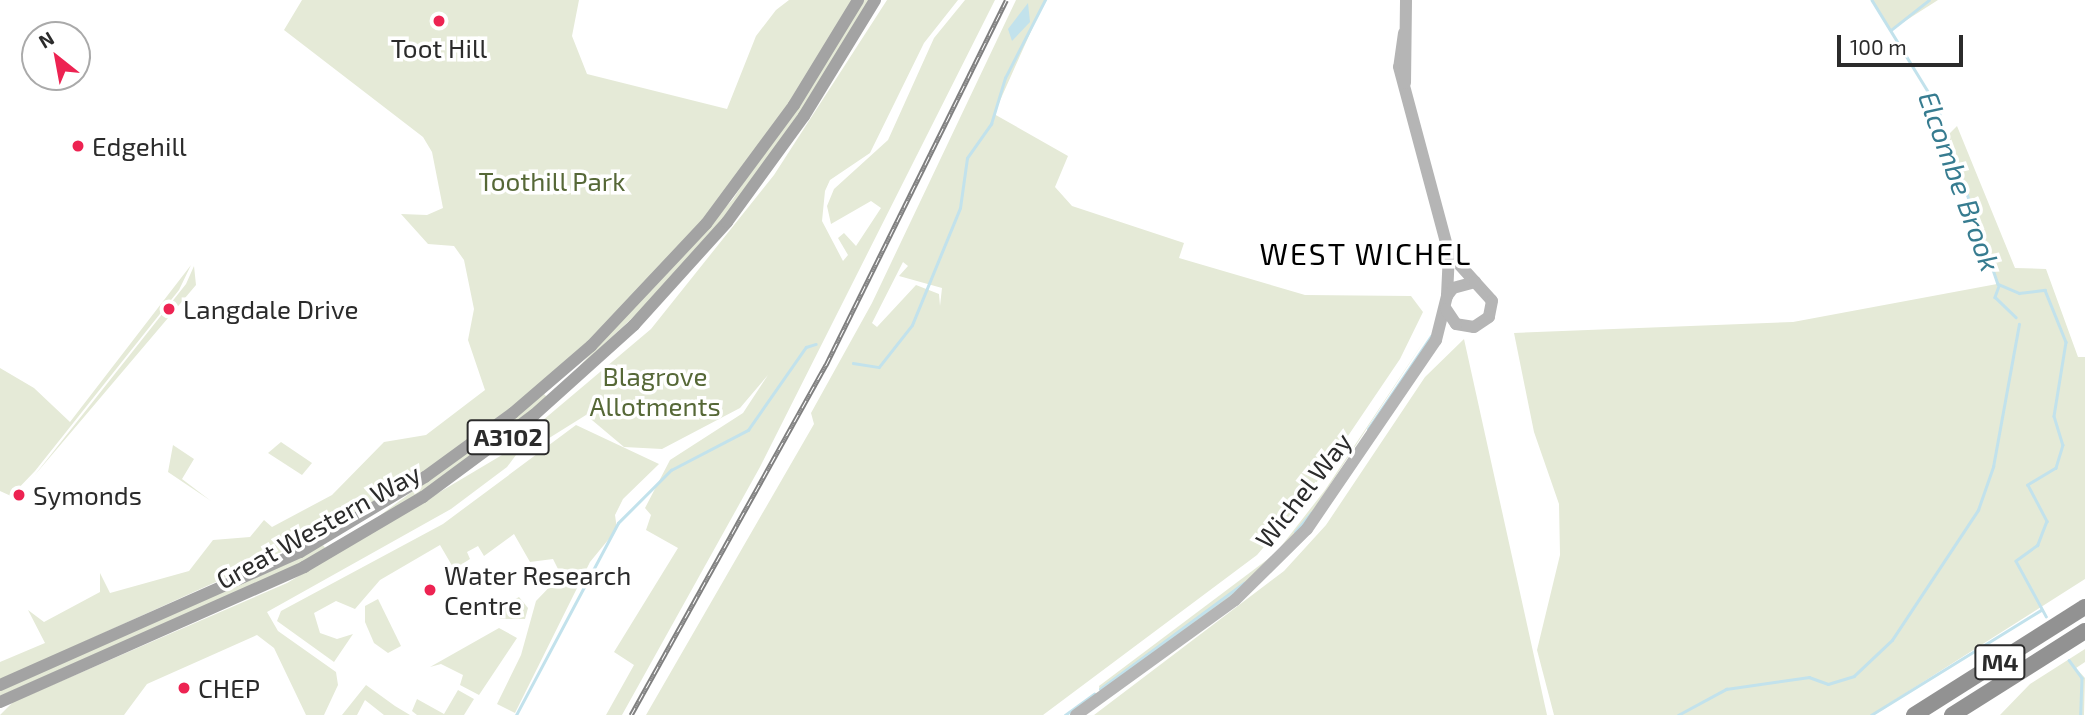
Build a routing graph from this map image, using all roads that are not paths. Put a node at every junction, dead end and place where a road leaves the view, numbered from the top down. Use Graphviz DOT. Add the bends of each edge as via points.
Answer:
graph roads {
  1 [pos="858,0"];
  2 [pos="875,0"];
  3 [pos="1406,0"];
  4 [pos="1449,253"];
  5 [pos="1475,282"];
  6 [pos="1447,302"];
  7 [pos="1459,326"];
  8 [pos="1436,340"];
  9 [pos="2085,607"];
  10 [pos="2085,631"];
  11 [pos="0,685"];
  12 [pos="0,702"];
  13 [pos="1076,715"];
  14 [pos="1914,715"];
  15 [pos="1952,715"];
  1 -- 11 [label="main road, Great Western Way / A3102" via="794,105 706,224 591,346 513,413 417,482 300,552"];
  2 -- 12 [label="main road, Great Western Way / A3102" via="804,116 727,222 634,326 534,415 423,497 314,561"];
  3 -- 4 [label="street" via="1404,84"];
  4 -- 5 [label="street"];
  4 -- 6 [label="street, Wichel Way"];
  5 -- 6 [label="street" via="1459,284"];
  5 -- 7 [label="street" via="1490,294 1492,311 1479,326"];
  6 -- 7 [label="street"];
  6 -- 8 [label="street, Wichel Way"];
  7 -- 8 [label="street, Wichel Way"];
  8 -- 13 [label="street, Wichel Way" via="1334,494 1283,556 1235,600"];
  9 -- 14 [label="highway, M4"];
  10 -- 15 [label="highway, M4"];
}
